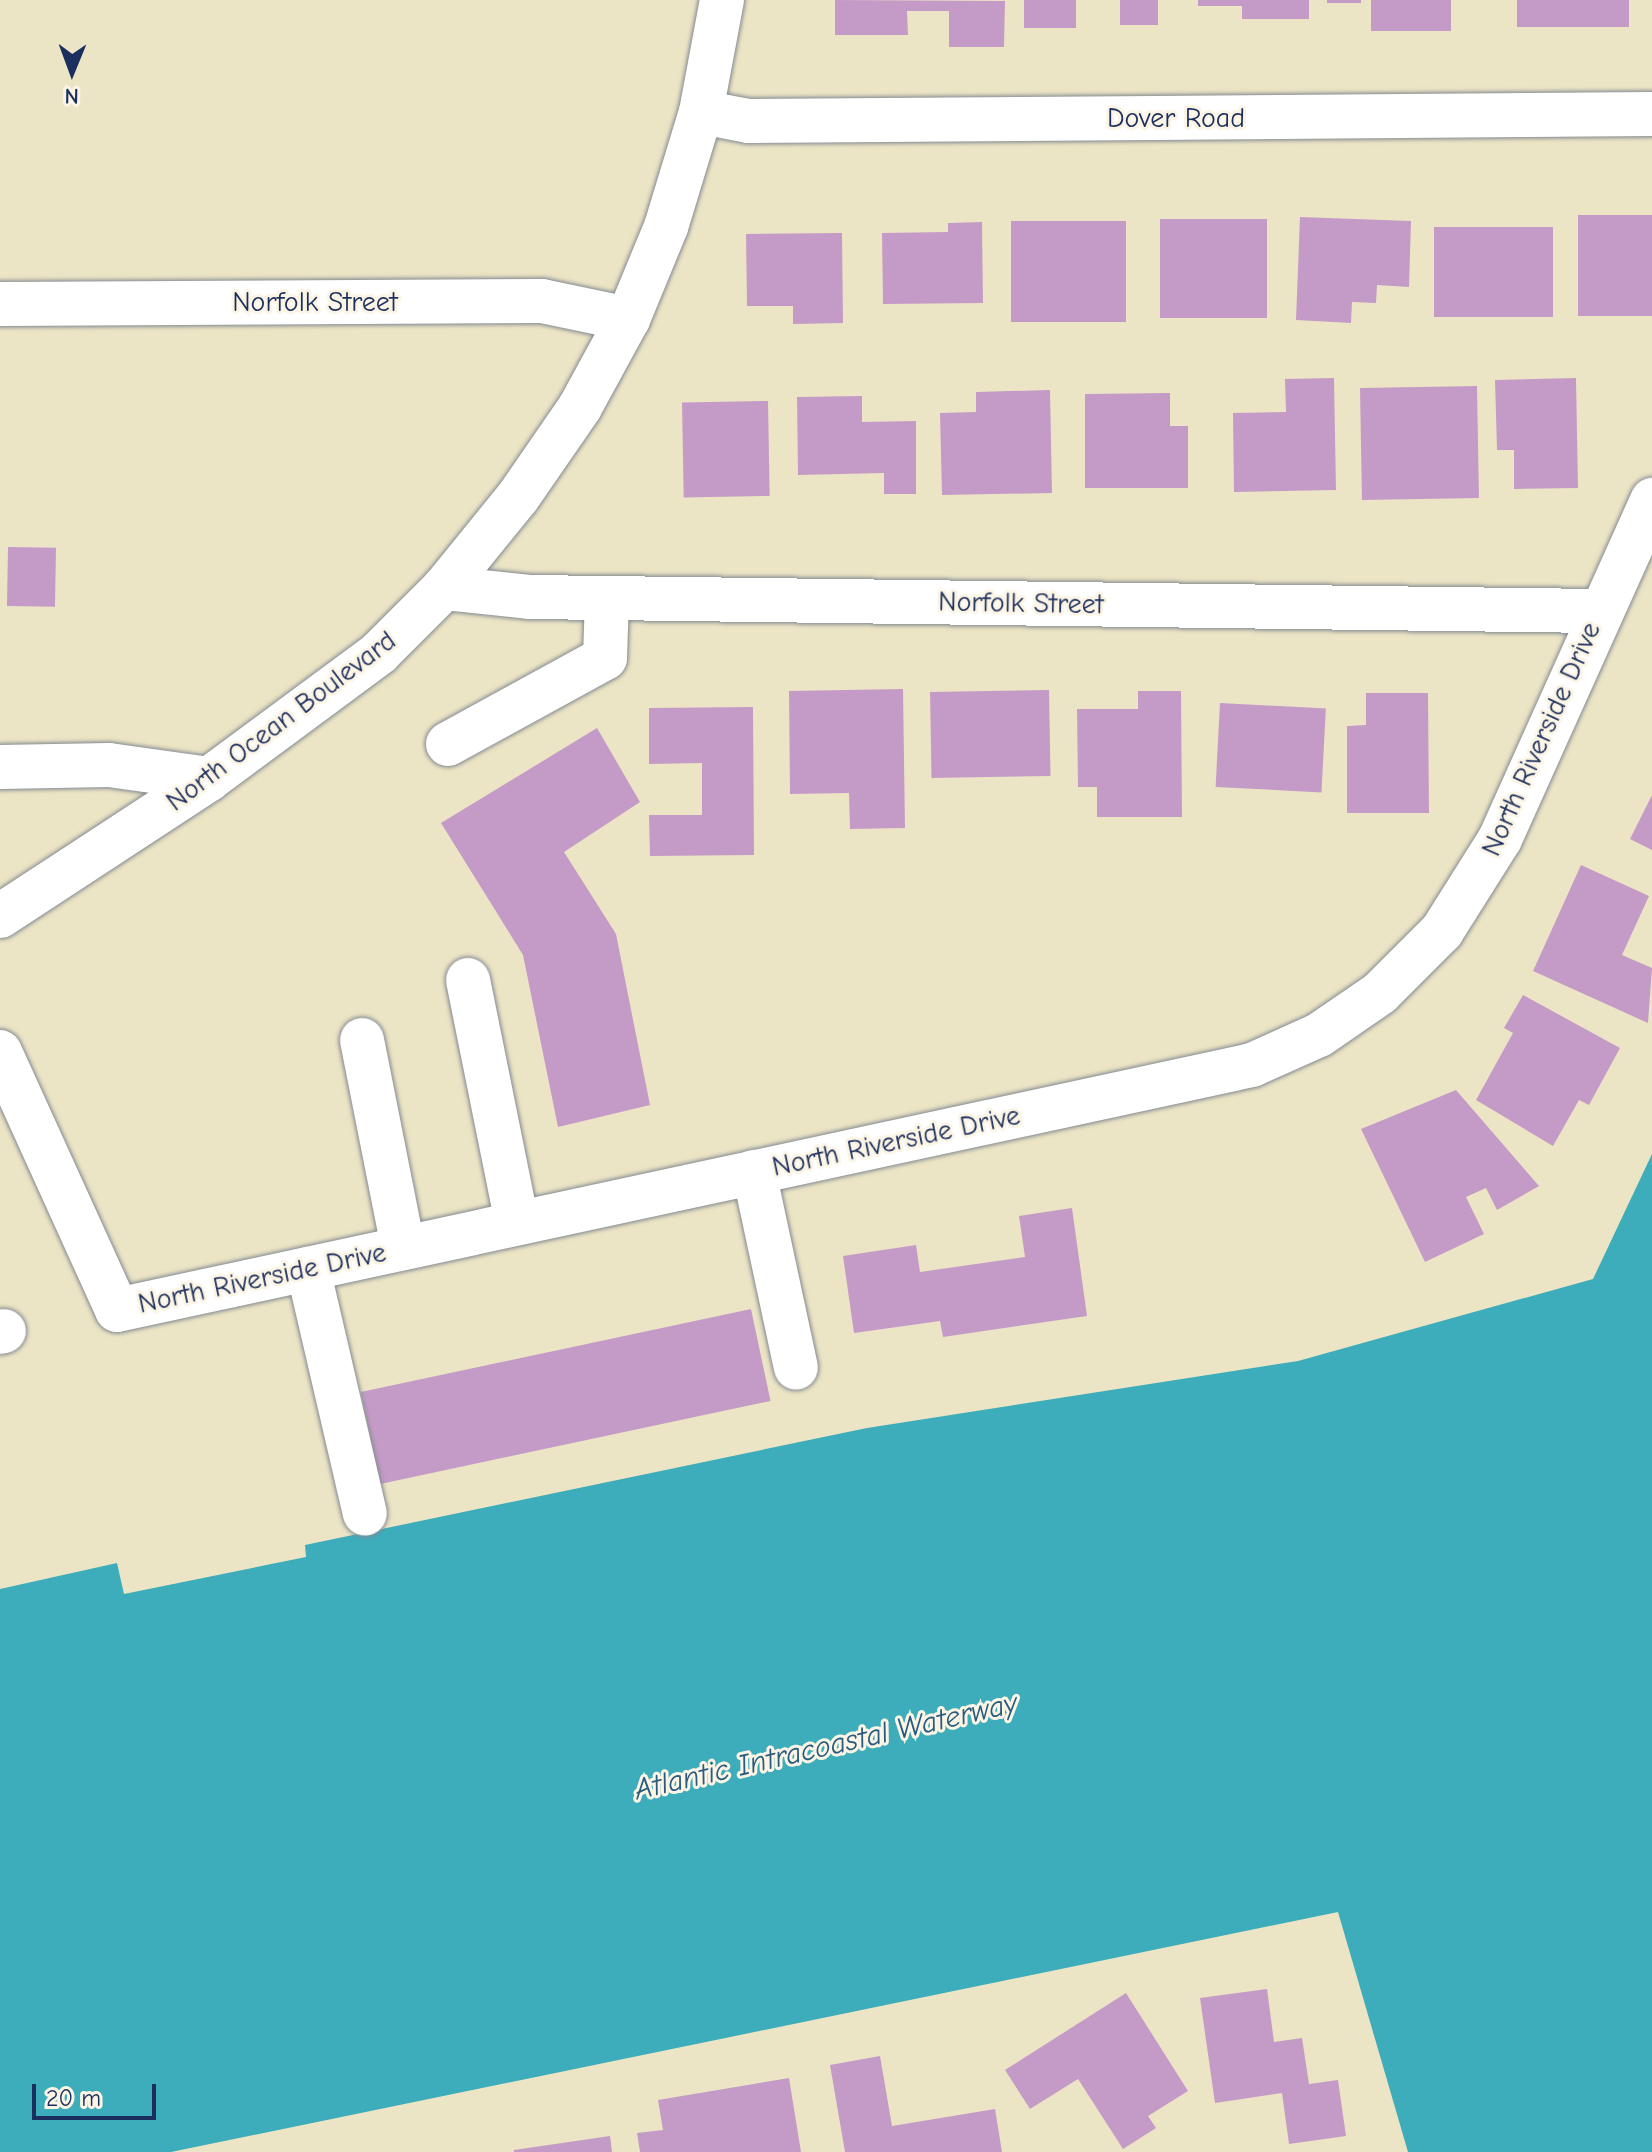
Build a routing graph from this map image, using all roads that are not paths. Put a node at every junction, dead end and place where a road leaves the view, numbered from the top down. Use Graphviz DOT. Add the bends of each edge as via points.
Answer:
graph roads {
  1 [pos="722,0"];
  2 [pos="701,112"];
  3 [pos="1652,114"];
  4 [pos="0,304"];
  5 [pos="628,319"];
  6 [pos="1652,500"];
  7 [pos="444,588"];
  8 [pos="607,598"];
  9 [pos="1599,611"];
  10 [pos="448,744"];
  11 [pos="0,767"];
  12 [pos="209,779"];
  13 [pos="0,916"];
  14 [pos="468,980"];
  15 [pos="362,1040"];
  16 [pos="0,1052"];
  17 [pos="754,1172"];
  18 [pos="517,1223"];
  19 [pos="403,1248"];
  20 [pos="308,1269"];
  21 [pos="796,1368"];
  22 [pos="365,1513"];
  1 -- 2 [label="street, North Ocean Boulevard"];
  2 -- 3 [label="street, Dover Road" via="749,121"];
  2 -- 5 [label="street, North Ocean Boulevard" via="666,227"];
  4 -- 5 [label="street, Norfolk Street" via="542,301"];
  5 -- 7 [label="street, North Ocean Boulevard" via="580,407 518,497"];
  6 -- 9 [label="street, North Riverside Drive"];
  7 -- 8 [label="street, Norfolk Street"];
  7 -- 12 [label="street, North Ocean Boulevard" via="379,653"];
  8 -- 9 [label="street, Norfolk Street"];
  8 -- 10 [label="street" via="605,658"];
  9 -- 17 [label="street, North Riverside Drive" via="1500,839 1442,931 1380,993 1319,1035 1252,1065"];
  11 -- 12 [label="street" via="109,765"];
  12 -- 13 [label="street, North Ocean Boulevard"];
  14 -- 18 [label="street"];
  15 -- 19 [label="street"];
  16 -- 20 [label="street, North Riverside Drive" via="117,1310"];
  17 -- 18 [label="street, North Riverside Drive"];
  17 -- 21 [label="street"];
  18 -- 19 [label="street, North Riverside Drive"];
  19 -- 20 [label="street, North Riverside Drive"];
  20 -- 22 [label="street"];
}
